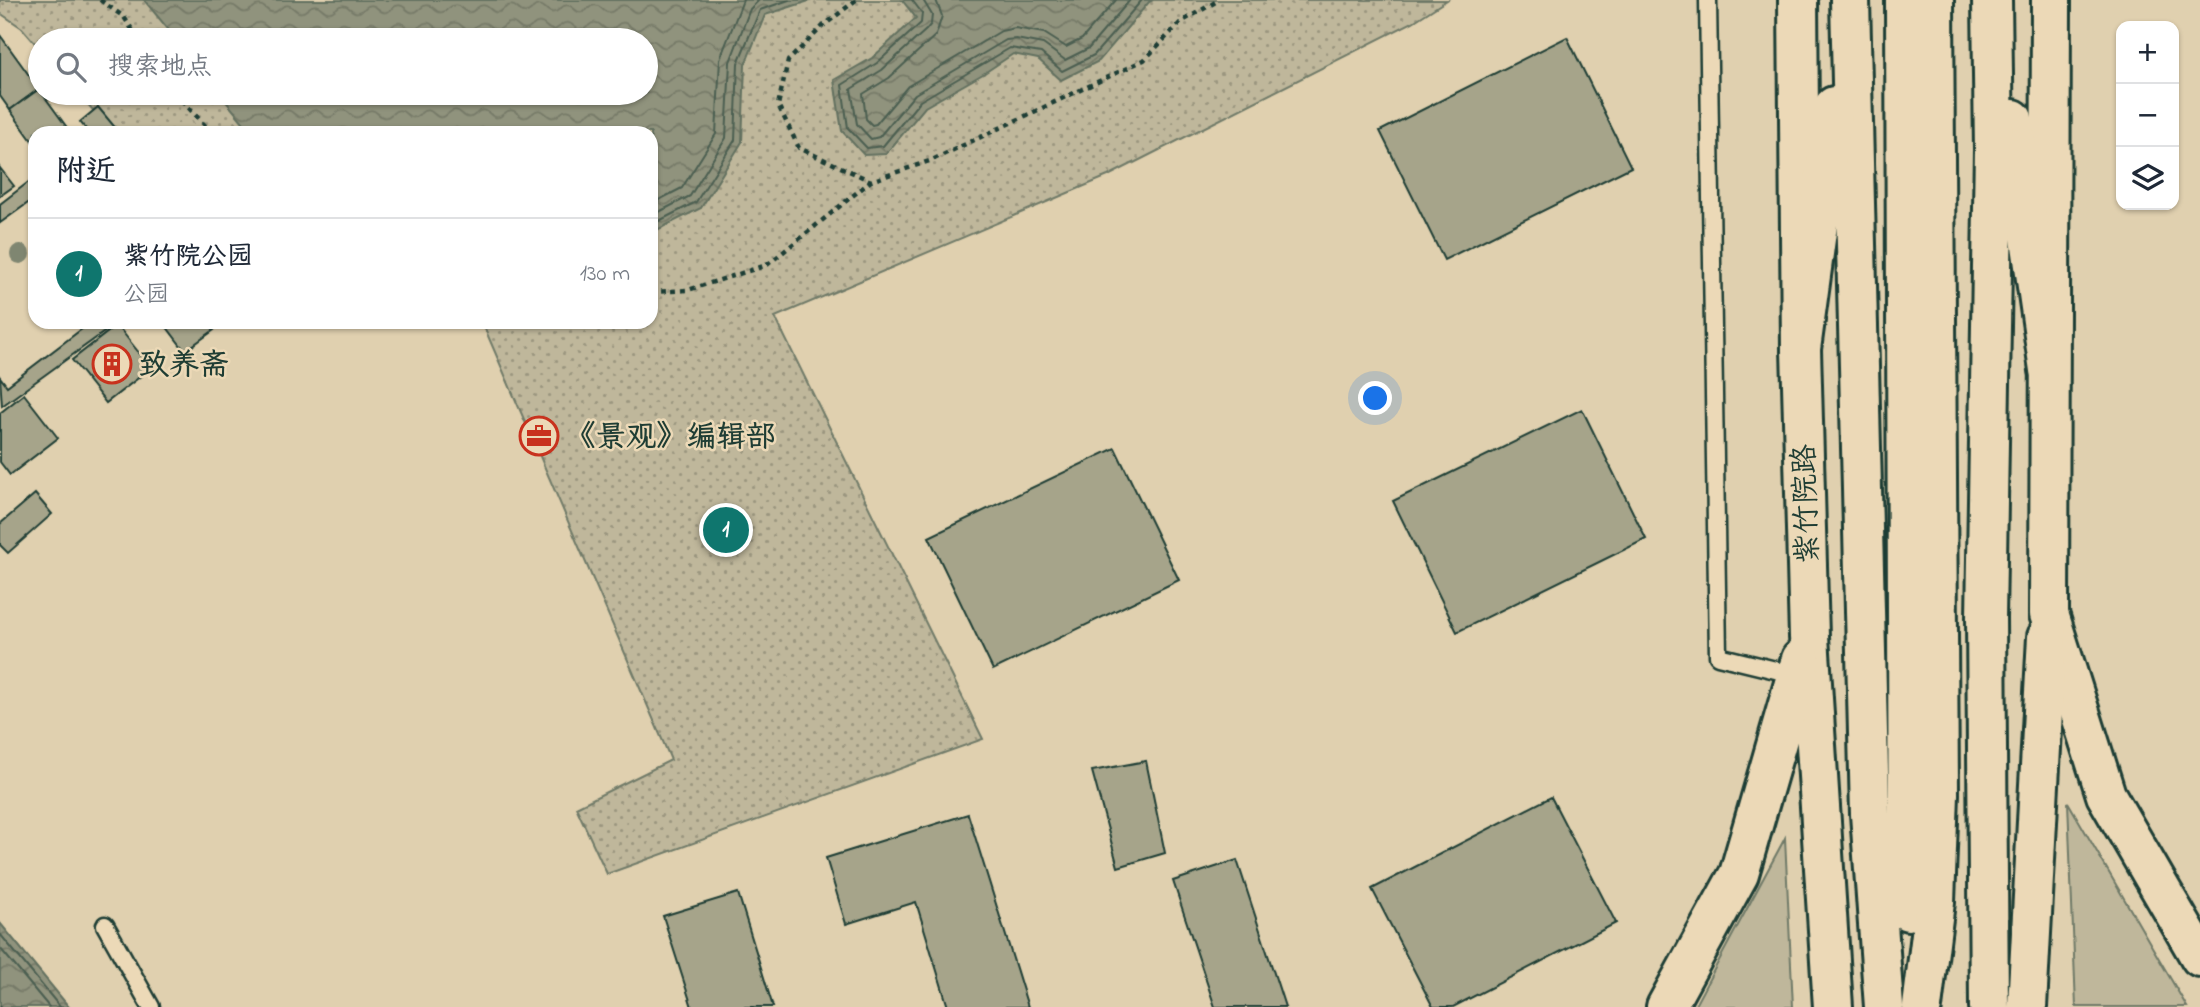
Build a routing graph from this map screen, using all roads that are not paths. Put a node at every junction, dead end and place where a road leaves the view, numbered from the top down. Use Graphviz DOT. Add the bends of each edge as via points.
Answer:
graph roads {
  1 [pos="1708,0"];
  2 [pos="1798,0"];
  3 [pos="1849,0"];
  4 [pos="1905,0"];
  5 [pos="1934,0"];
  6 [pos="1994,0"];
  7 [pos="2052,0"];
  8 [pos="1801,349"];
  9 [pos="2049,370"];
  10 [pos="2049,614"];
  11 [pos="1809,637"];
  12 [pos="1796,675"];
  13 [pos="1924,793"];
  14 [pos="106,925"];
  15 [pos="2200,957"];
  16 [pos="151,1007"];
  17 [pos="1666,1007"];
  18 [pos="1833,1007"];
  19 [pos="1884,1007"];
  20 [pos="1897,1007"];
  21 [pos="1922,1007"];
  22 [pos="1989,1007"];
  23 [pos="2027,1007"];
  1 -- 12 [label="lane" via="1718,656"];
  2 -- 8 [label="main road, 紫竹院路"];
  3 -- 8 [label="main road"];
  3 -- 19 [label="main road, 紫竹院路" via="1870,814"];
  4 -- 13 [label="main road"];
  5 -- 13 [label="main road"];
  6 -- 9 [label="main road"];
  6 -- 22 [label="main road" via="1986,618"];
  7 -- 9 [label="main road"];
  8 -- 11 [label="main road, 紫竹院路"];
  9 -- 10 [label="main road"];
  10 -- 15 [label="main road" via="2106,796"];
  10 -- 23 [label="main road"];
  11 -- 12 [label="main road"];
  11 -- 18 [label="main road, 紫竹院路"];
  12 -- 17 [label="main road" via="1739,874"];
  13 -- 20 [label="main road"];
  13 -- 21 [label="main road" via="1935,902"];
  14 -- 16 [label="lane"];
}
